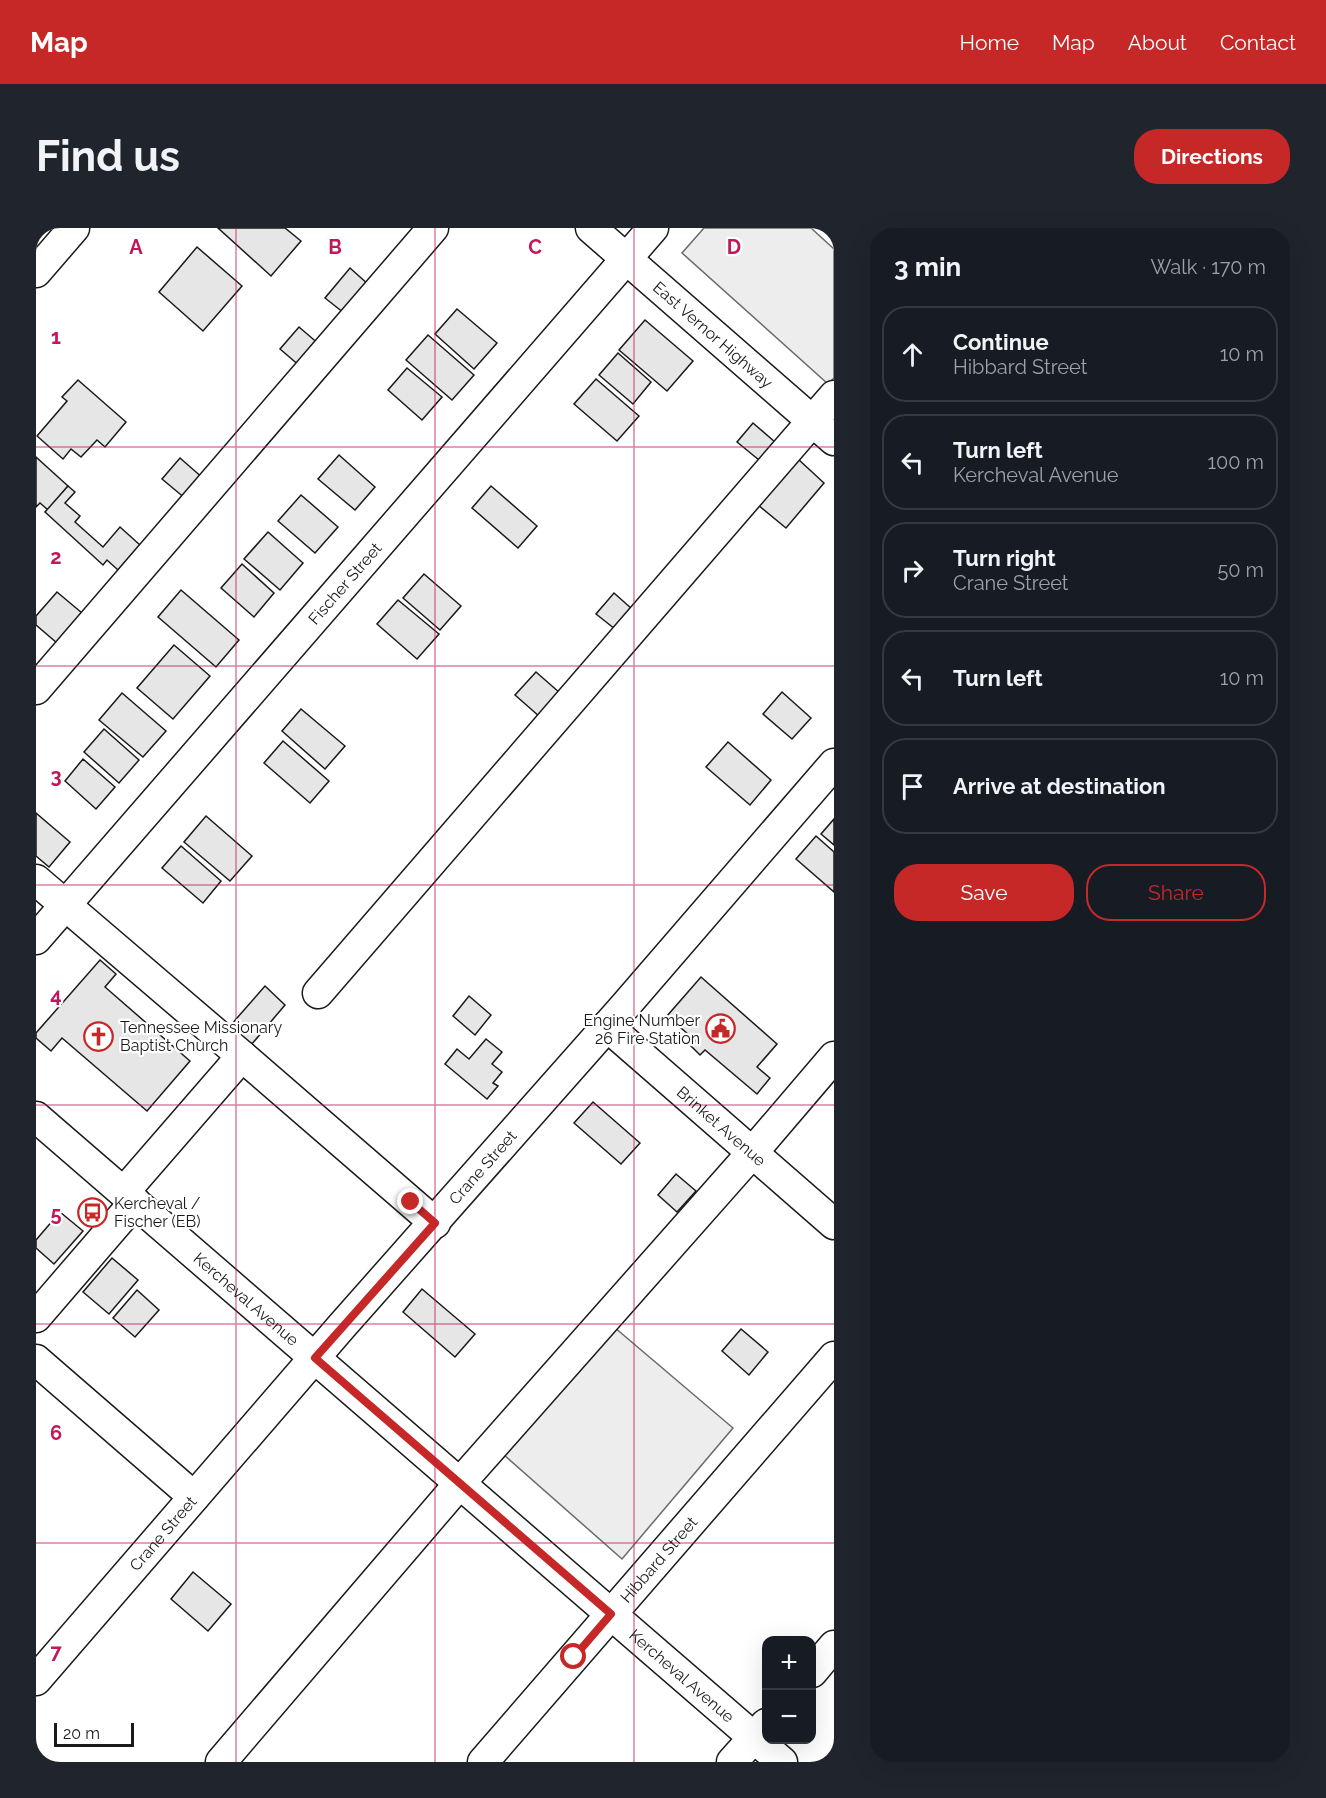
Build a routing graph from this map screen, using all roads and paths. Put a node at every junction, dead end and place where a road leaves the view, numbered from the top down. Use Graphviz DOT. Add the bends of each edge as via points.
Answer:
graph roads {
  1 [pos="74,228"];
  2 [pos="433,228"];
  3 [pos="591,228"];
  4 [pos="653,228"];
  5 [pos="627,258"];
  6 [pos="36,272"];
  7 [pos="834,396"];
  8 [pos="812,421"];
  9 [pos="834,441"];
  10 [pos="36,689"];
  11 [pos="834,764"];
  12 [pos="36,880"];
  13 [pos="65,906"];
  14 [pos="36,939"];
  15 [pos="318,993"];
  16 [pos="608,1026"];
  17 [pos="242,1056"];
  18 [pos="834,1057"];
  19 [pos="36,1117"];
  20 [pos="752,1153"];
  21 [pos="129,1197"];
  22 [pos="435,1223"];
  23 [pos="834,1224"];
  24 [pos="36,1317"];
  25 [pos="834,1357"];
  26 [pos="315,1358"];
  27 [pos="36,1360"];
  28 [pos="460,1484"];
  29 [pos="194,1497"];
  30 [pos="611,1614"];
  31 [pos="834,1646"];
  32 [pos="816,1667"];
  33 [pos="36,1680"];
  34 [pos="760,1730"];
  35 [pos="221,1762"];
  36 [pos="483,1762"];
  37 [pos="732,1762"];
  38 [pos="782,1762"];
  1 -- 6 [label="street"];
  2 -- 10 [label="street"];
  3 -- 5 [label="street, East Vernor Highway"];
  4 -- 5 [label="street, Fischer Street"];
  5 -- 8 [label="street, East Vernor Highway"];
  5 -- 13 [label="street, Fischer Street"];
  7 -- 8 [label="street"];
  8 -- 9 [label="street, East Vernor Highway"];
  8 -- 15 [label="street"];
  11 -- 16 [label="street, Crane Street"];
  12 -- 13 [label="street"];
  13 -- 14 [label="street, Fischer Street"];
  13 -- 17 [label="street"];
  16 -- 20 [label="street, Brinket Avenue"];
  16 -- 22 [label="street, Crane Street"];
  17 -- 21 [label="street"];
  17 -- 22 [label="street"];
  18 -- 20 [label="street"];
  19 -- 21 [label="street, Kercheval Avenue"];
  20 -- 23 [label="street, Brinket Avenue"];
  20 -- 28 [label="street"];
  21 -- 24 [label="street"];
  21 -- 26 [label="street, Kercheval Avenue"];
  22 -- 26 [label="street, Crane Street"];
  25 -- 30 [label="street, Hibbard Street"];
  26 -- 28 [label="street, Kercheval Avenue"];
  26 -- 29 [label="street, Crane Street"];
  27 -- 29 [label="street"];
  28 -- 30 [label="street, Kercheval Avenue"];
  28 -- 35 [label="street"];
  29 -- 33 [label="street, Crane Street"];
  30 -- 34 [label="street, Kercheval Avenue"];
  30 -- 36 [label="street, Hibbard Street"];
  31 -- 32 [label="street"];
  34 -- 37 [label="street"];
  34 -- 38 [label="street, Kercheval Avenue"];
}
